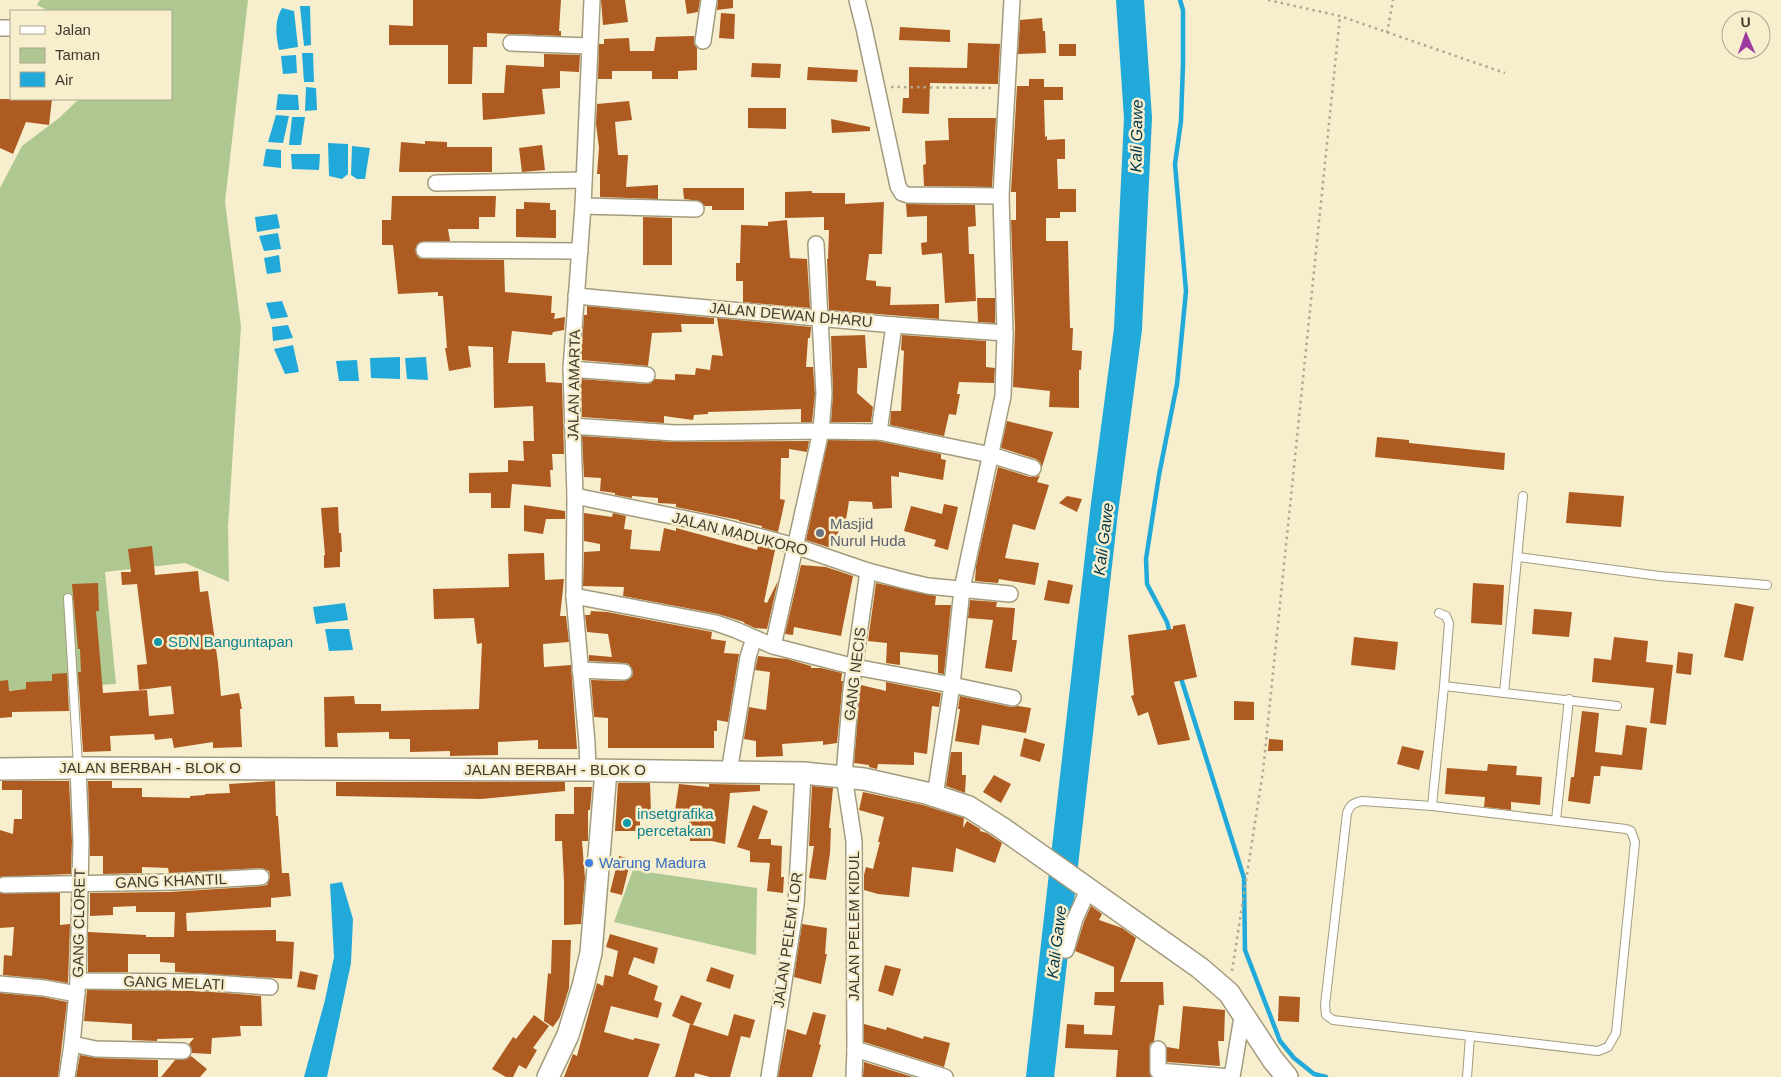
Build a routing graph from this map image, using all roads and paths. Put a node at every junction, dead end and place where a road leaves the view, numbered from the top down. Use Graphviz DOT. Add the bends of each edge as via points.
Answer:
graph roads {
  1 [pos="592,0"];
  2 [pos="709,0"];
  3 [pos="856,0"];
  4 [pos="1012,0"];
  5 [pos="1268,0"];
  6 [pos="1393,0"];
  7 [pos="1340,16"];
  8 [pos="1387,32"];
  9 [pos="702,41"];
  10 [pos="511,43"];
  11 [pos="588,46"];
  12 [pos="1505,73"];
  13 [pos="877,87"];
  14 [pos="1007,88"];
  15 [pos="584,180"];
  16 [pos="436,183"];
  17 [pos="1001,196"];
  18 [pos="583,206"];
  19 [pos="696,209"];
  20 [pos="816,244"];
  21 [pos="424,250"];
  22 [pos="580,251"];
  23 [pos="576,296"];
  24 [pos="819,318"];
  25 [pos="894,325"];
  26 [pos="1005,334"];
  27 [pos="571,369"];
  28 [pos="647,375"];
  29 [pos="572,426"];
  30 [pos="822,431"];
  31 [pos="879,432"];
  32 [pos="991,455"];
  33 [pos="1033,468"];
  34 [pos="575,496"];
  35 [pos="1523,496"];
  36 [pos="795,546"];
  37 [pos="1518,557"];
  38 [pos="868,571"];
  39 [pos="1767,585"];
  40 [pos="962,589"];
  41 [pos="1010,594"];
  42 [pos="574,596"];
  43 [pos="68,598"];
  44 [pos="1439,614"];
  45 [pos="754,638"];
  46 [pos="773,646"];
  47 [pos="855,667"];
  48 [pos="580,670"];
  49 [pos="624,672"];
  50 [pos="952,685"];
  51 [pos="1444,686"];
  52 [pos="1504,693"];
  53 [pos="1013,698"];
  54 [pos="1569,699"];
  55 [pos="1617,706"];
  56 [pos="78,768"];
  57 [pos="0,769"];
  58 [pos="597,770"];
  59 [pos="729,772"];
  60 [pos="803,773"];
  61 [pos="844,776"];
  62 [pos="935,796"];
  63 [pos="1432,806"];
  64 [pos="1556,820"];
  65 [pos="261,877"];
  66 [pos="80,884"];
  67 [pos="4,885"];
  68 [pos="1085,888"];
  69 [pos="1066,950"];
  70 [pos="0,984"];
  71 [pos="77,987"];
  72 [pos="270,987"];
  73 [pos="1229,993"];
  74 [pos="1245,1015"];
  75 [pos="1470,1036"];
  76 [pos="72,1044"];
  77 [pos="855,1049"];
  78 [pos="1158,1050"];
  79 [pos="183,1051"];
  80 [pos="66,1077"];
  81 [pos="548,1077"];
  82 [pos="768,1077"];
  83 [pos="854,1077"];
  84 [pos="945,1077"];
  85 [pos="1232,1077"];
  86 [pos="1287,1077"];
  87 [pos="1467,1077"];
  1 -- 11 [label="street, JALAN AMARTA"];
  2 -- 9 [label="street"];
  3 -- 13 [label="street"];
  4 -- 14 [label="street"];
  5 -- 7 [label="path"];
  6 -- 8 [label="path"];
  7 -- 8 [label="path"];
  7 -- 73 [label="path" via="1263,771"];
  8 -- 12 [label="path"];
  10 -- 11 [label="street"];
  11 -- 15 [label="street, JALAN AMARTA"];
  13 -- 14 [label="path"];
  13 -- 17 [label="street" via="902,193"];
  14 -- 17 [label="street"];
  15 -- 16 [label="street"];
  15 -- 18 [label="street, JALAN AMARTA"];
  17 -- 26 [label="street"];
  18 -- 19 [label="street"];
  18 -- 22 [label="street, JALAN AMARTA"];
  20 -- 24 [label="street"];
  21 -- 22 [label="street"];
  22 -- 23 [label="street, JALAN AMARTA"];
  23 -- 24 [label="street, JALAN DEWAN DHARU"];
  23 -- 27 [label="street, JALAN AMARTA"];
  24 -- 25 [label="street, JALAN DEWAN DHARU"];
  24 -- 30 [label="street" via="824,394"];
  25 -- 26 [label="street, JALAN DEWAN DHARU"];
  25 -- 31 [label="street"];
  26 -- 32 [label="street" via="1003,396"];
  27 -- 28 [label="street"];
  27 -- 29 [label="street, JALAN AMARTA"];
  29 -- 30 [label="street" via="675,433"];
  29 -- 34 [label="street, JALAN AMARTA"];
  30 -- 31 [label="street"];
  30 -- 36 [label="street"];
  31 -- 32 [label="street"];
  32 -- 33 [label="street"];
  32 -- 40 [label="street"];
  34 -- 36 [label="street, JALAN MADUKORO" via="716,525"];
  34 -- 42 [label="street, JALAN AMARTA"];
  35 -- 37 [label="lane"];
  36 -- 38 [label="street, JALAN MADUKORO"];
  36 -- 46 [label="street"];
  37 -- 39 [label="lane" via="1659,576"];
  37 -- 52 [label="lane"];
  38 -- 40 [label="street, JALAN MADUKORO" via="928,586"];
  38 -- 47 [label="street, GANG NECIS"];
  40 -- 41 [label="street, JALAN MADUKORO"];
  40 -- 50 [label="street"];
  42 -- 45 [label="street" via="716,624"];
  42 -- 48 [label="street, JALAN AMARTA"];
  43 -- 56 [label="lane"];
  44 -- 51 [label="lane" via="1446,616 1449,623"];
  45 -- 46 [label="street"];
  45 -- 59 [label="street"];
  46 -- 47 [label="street"];
  47 -- 50 [label="street"];
  47 -- 61 [label="street, GANG NECIS"];
  48 -- 49 [label="street"];
  48 -- 58 [label="street, JALAN AMARTA"];
  50 -- 53 [label="street"];
  50 -- 62 [label="street"];
  51 -- 52 [label="lane"];
  51 -- 63 [label="lane"];
  52 -- 54 [label="lane"];
  54 -- 55 [label="lane"];
  54 -- 64 [label="lane"];
  56 -- 57 [label="main road, JALAN BERBAH - BLOK O"];
  56 -- 58 [label="main road, JALAN BERBAH - BLOK O"];
  56 -- 66 [label="street, GANG CLORET"];
  58 -- 59 [label="main road, JALAN BERBAH - BLOK O"];
  58 -- 81 [label="main road" via="591,953 568,1035"];
  59 -- 60 [label="main road, JALAN BERBAH - BLOK O"];
  60 -- 61 [label="main road, JALAN BERBAH - BLOK O"];
  60 -- 82 [label="street, JALAN PELEM LOR" via="796,905"];
  61 -- 62 [label="main road, JALAN BERBAH - BLOK O"];
  61 -- 77 [label="street, JALAN PELEM KIDUL" via="854,841"];
  62 -- 68 [label="main road, JALAN BERBAH - BLOK O" via="969,807"];
  63 -- 64 [label="lane"];
  63 -- 75 [label="lane" via="1362,801 1349,806 1324,1011 1333,1020"];
  64 -- 75 [label="lane" via="1626,829 1635,838 1613,1041 1598,1051"];
  65 -- 66 [label="street, GANG KHANTIL"];
  66 -- 67 [label="street, GANG KHANTIL"];
  66 -- 71 [label="street, GANG CLORET"];
  68 -- 69 [label="street"];
  68 -- 73 [label="main road, JALAN BERBAH - BLOK O" via="1200,968"];
  70 -- 71 [label="street, GANG MELATI"];
  71 -- 72 [label="street, GANG MELATI" via="200,982"];
  71 -- 76 [label="street, GANG CLORET"];
  73 -- 74 [label="main road, JALAN BERBAH - BLOK O"];
  74 -- 85 [label="street" via="1240,1023"];
  74 -- 86 [label="main road, JALAN BERBAH - BLOK O"];
  75 -- 87 [label="lane"];
  76 -- 79 [label="street" via="96,1049"];
  76 -- 80 [label="street, GANG CLORET"];
  77 -- 83 [label="street, JALAN PELEM KIDUL"];
  77 -- 84 [label="street"];
  78 -- 85 [label="street" via="1158,1071"];
}
